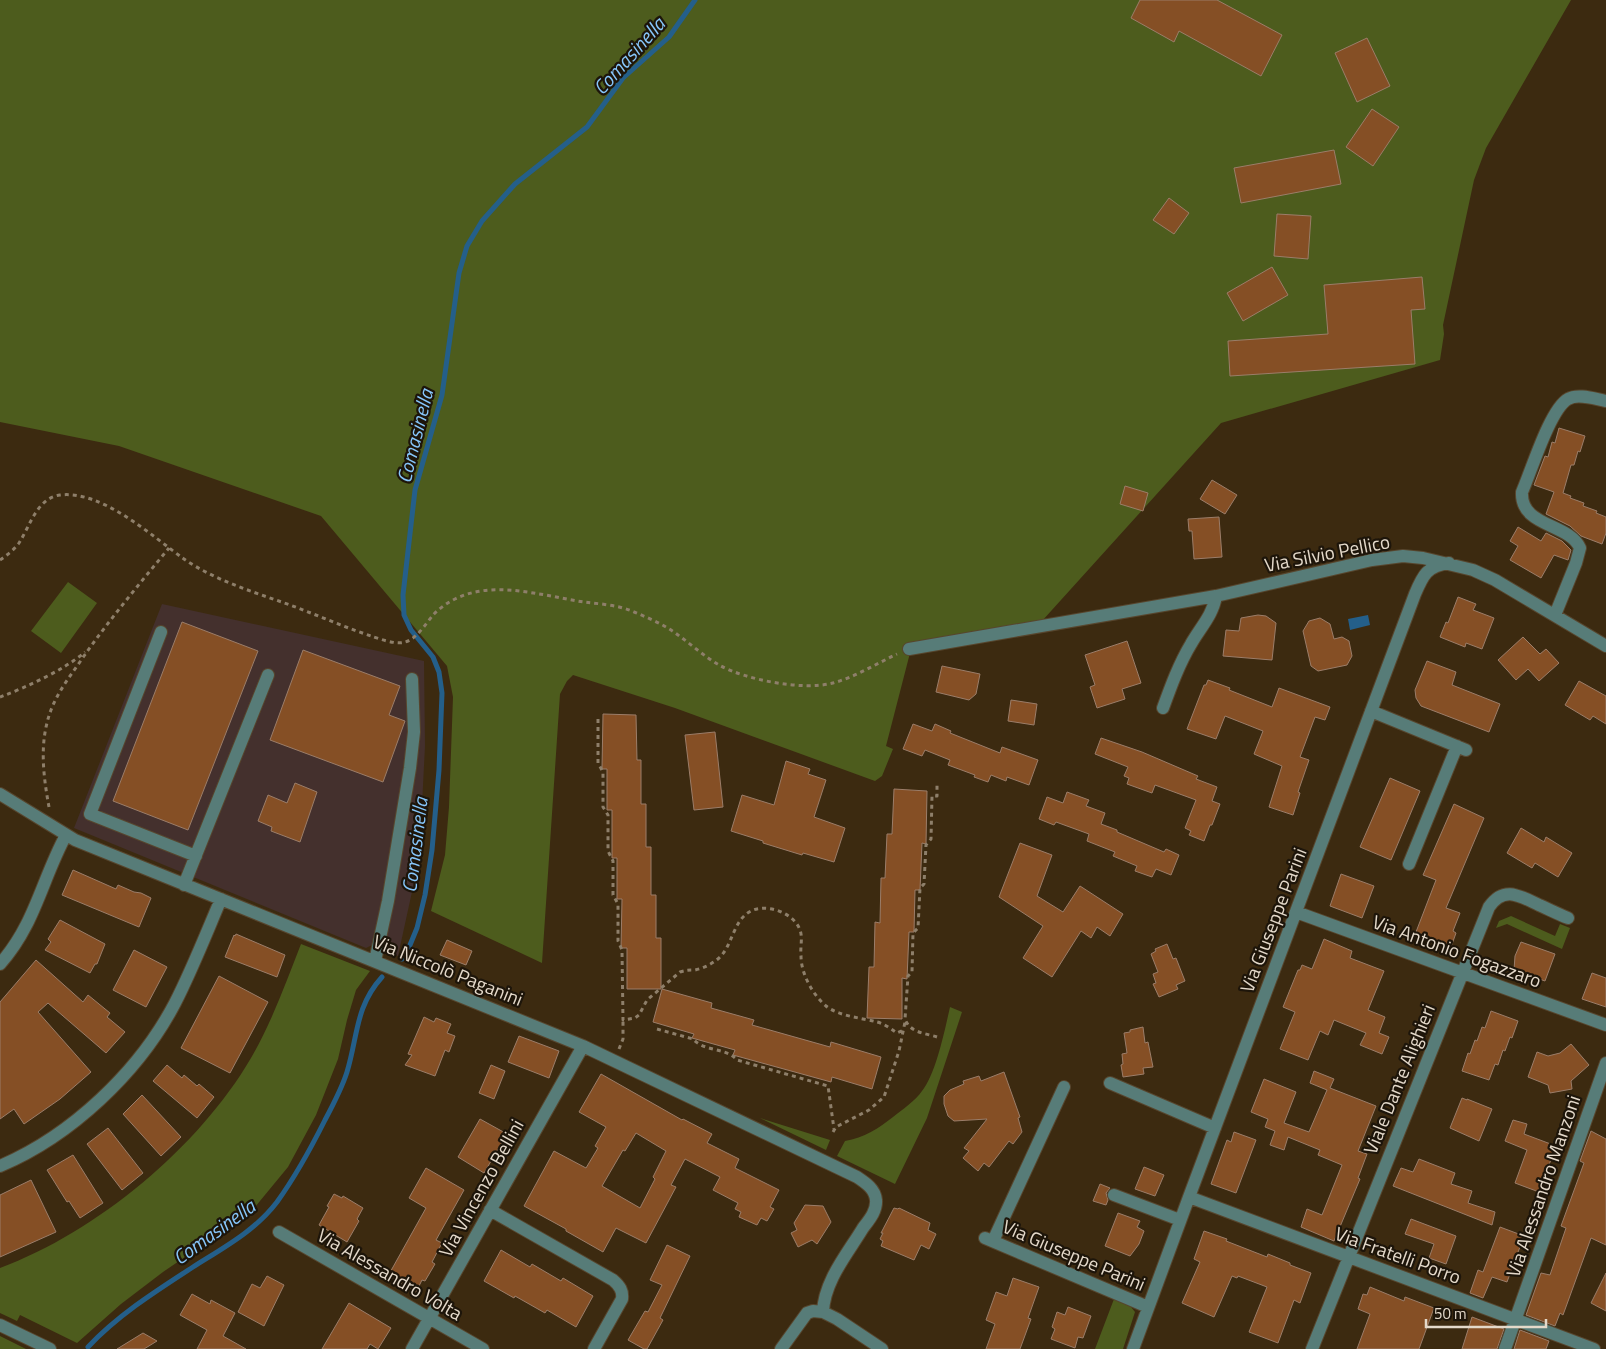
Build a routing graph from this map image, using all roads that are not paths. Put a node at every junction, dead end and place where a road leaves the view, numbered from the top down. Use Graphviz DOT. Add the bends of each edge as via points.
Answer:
graph roads {
  1 [pos="1606,401"];
  2 [pos="1449,563"];
  3 [pos="1216,596"];
  4 [pos="1556,616"];
  5 [pos="161,632"];
  6 [pos="1606,646"];
  7 [pos="909,649"];
  8 [pos="268,676"];
  9 [pos="412,679"];
  10 [pos="1162,708"];
  11 [pos="1371,711"];
  12 [pos="0,794"];
  13 [pos="61,832"];
  14 [pos="196,856"];
  15 [pos="1409,864"];
  16 [pos="184,884"];
  17 [pos="221,899"];
  18 [pos="1296,912"];
  19 [pos="1568,918"];
  20 [pos="375,961"];
  21 [pos="0,964"];
  22 [pos="1462,973"];
  23 [pos="1606,1024"];
  24 [pos="583,1046"];
  25 [pos="1606,1063"];
  26 [pos="1110,1082"];
  27 [pos="1064,1087"];
  28 [pos="1214,1128"];
  29 [pos="0,1166"];
  30 [pos="1114,1196"];
  31 [pos="1189,1196"];
  32 [pos="490,1210"];
  33 [pos="1180,1220"];
  34 [pos="279,1232"];
  35 [pos="1348,1257"];
  36 [pos="1148,1306"];
  37 [pos="823,1312"];
  38 [pos="429,1318"];
  39 [pos="1516,1320"];
  40 [pos="0,1325"];
  41 [pos="50,1349"];
  42 [pos="412,1349"];
  43 [pos="483,1349"];
  44 [pos="594,1349"];
  45 [pos="781,1349"];
  46 [pos="882,1349"];
  47 [pos="1133,1349"];
  48 [pos="1312,1349"];
  49 [pos="1505,1349"];
  50 [pos="1594,1349"];
  1 -- 4 [label="street" via="1576,396 1562,403 1552,419 1522,492 1524,507 1531,514 1574,539 1580,548"];
  2 -- 3 [label="street, Via Silvio Pellico" via="1403,556 1372,560"];
  2 -- 4 [label="street, Via Silvio Pellico" via="1495,580"];
  2 -- 11 [label="street, Via Giuseppe Parini" via="1437,565 1420,580"];
  3 -- 7 [label="street, Via Silvio Pellico"];
  3 -- 10 [label="street" via="1214,607 1182,661"];
  4 -- 6 [label="street, Via Silvio Pellico"];
  5 -- 14 [label="street" via="90,814"];
  8 -- 14 [label="street"];
  9 -- 20 [label="street" via="414,732 410,768"];
  11 -- 15 [label="street" via="1462,748"];
  11 -- 18 [label="street, Via Giuseppe Parini"];
  12 -- 13 [label="street, Via Niccolò Paganini"];
  13 -- 16 [label="street, Via Niccolò Paganini"];
  13 -- 21 [label="street" via="33,913"];
  14 -- 16 [label="street"];
  16 -- 17 [label="street, Via Niccolò Paganini"];
  17 -- 20 [label="street, Via Niccolò Paganini"];
  17 -- 29 [label="street" via="174,1005 130,1068 81,1116 29,1152"];
  18 -- 22 [label="street, Via Antonio Fogazzaro"];
  18 -- 28 [label="street, Via Giuseppe Parini"];
  19 -- 22 [label="street, Viale Dante Alighieri" via="1520,896 1500,896 1489,906"];
  20 -- 24 [label="street, Via Niccolò Paganini"];
  22 -- 23 [label="street, Via Antonio Fogazzaro"];
  22 -- 35 [label="street, Viale Dante Alighieri"];
  24 -- 32 [label="street, Via Vincenzo Bellini"];
  24 -- 37 [label="street, Via Niccolò Paganini" via="857,1177 872,1190 876,1201 873,1212 832,1280 825,1295"];
  25 -- 39 [label="street, Via Alessandro Manzoni"];
  26 -- 28 [label="street"];
  27 -- 36 [label="street, Via Giuseppe Parini" via="989,1240"];
  28 -- 31 [label="street, Via Giuseppe Parini"];
  30 -- 33 [label="street"];
  31 -- 33 [label="street, Via Giuseppe Parini"];
  31 -- 35 [label="street, Via Fratelli Porro"];
  32 -- 38 [label="street, Via Vincenzo Bellini"];
  32 -- 44 [label="street" via="620,1286 622,1299"];
  33 -- 36 [label="street, Via Giuseppe Parini"];
  34 -- 38 [label="street, Via Alessandro Volta"];
  35 -- 39 [label="street, Via Fratelli Porro"];
  35 -- 48 [label="street, Viale Dante Alighieri"];
  36 -- 47 [label="street, Via Giuseppe Parini"];
  37 -- 45 [label="street" via="807,1313"];
  37 -- 46 [label="street"];
  38 -- 42 [label="street, Via Vincenzo Bellini"];
  38 -- 43 [label="street, Via Alessandro Volta"];
  39 -- 49 [label="street, Via Alessandro Manzoni"];
  39 -- 50 [label="street, Via Fratelli Porro"];
  40 -- 41 [label="street"];
}
